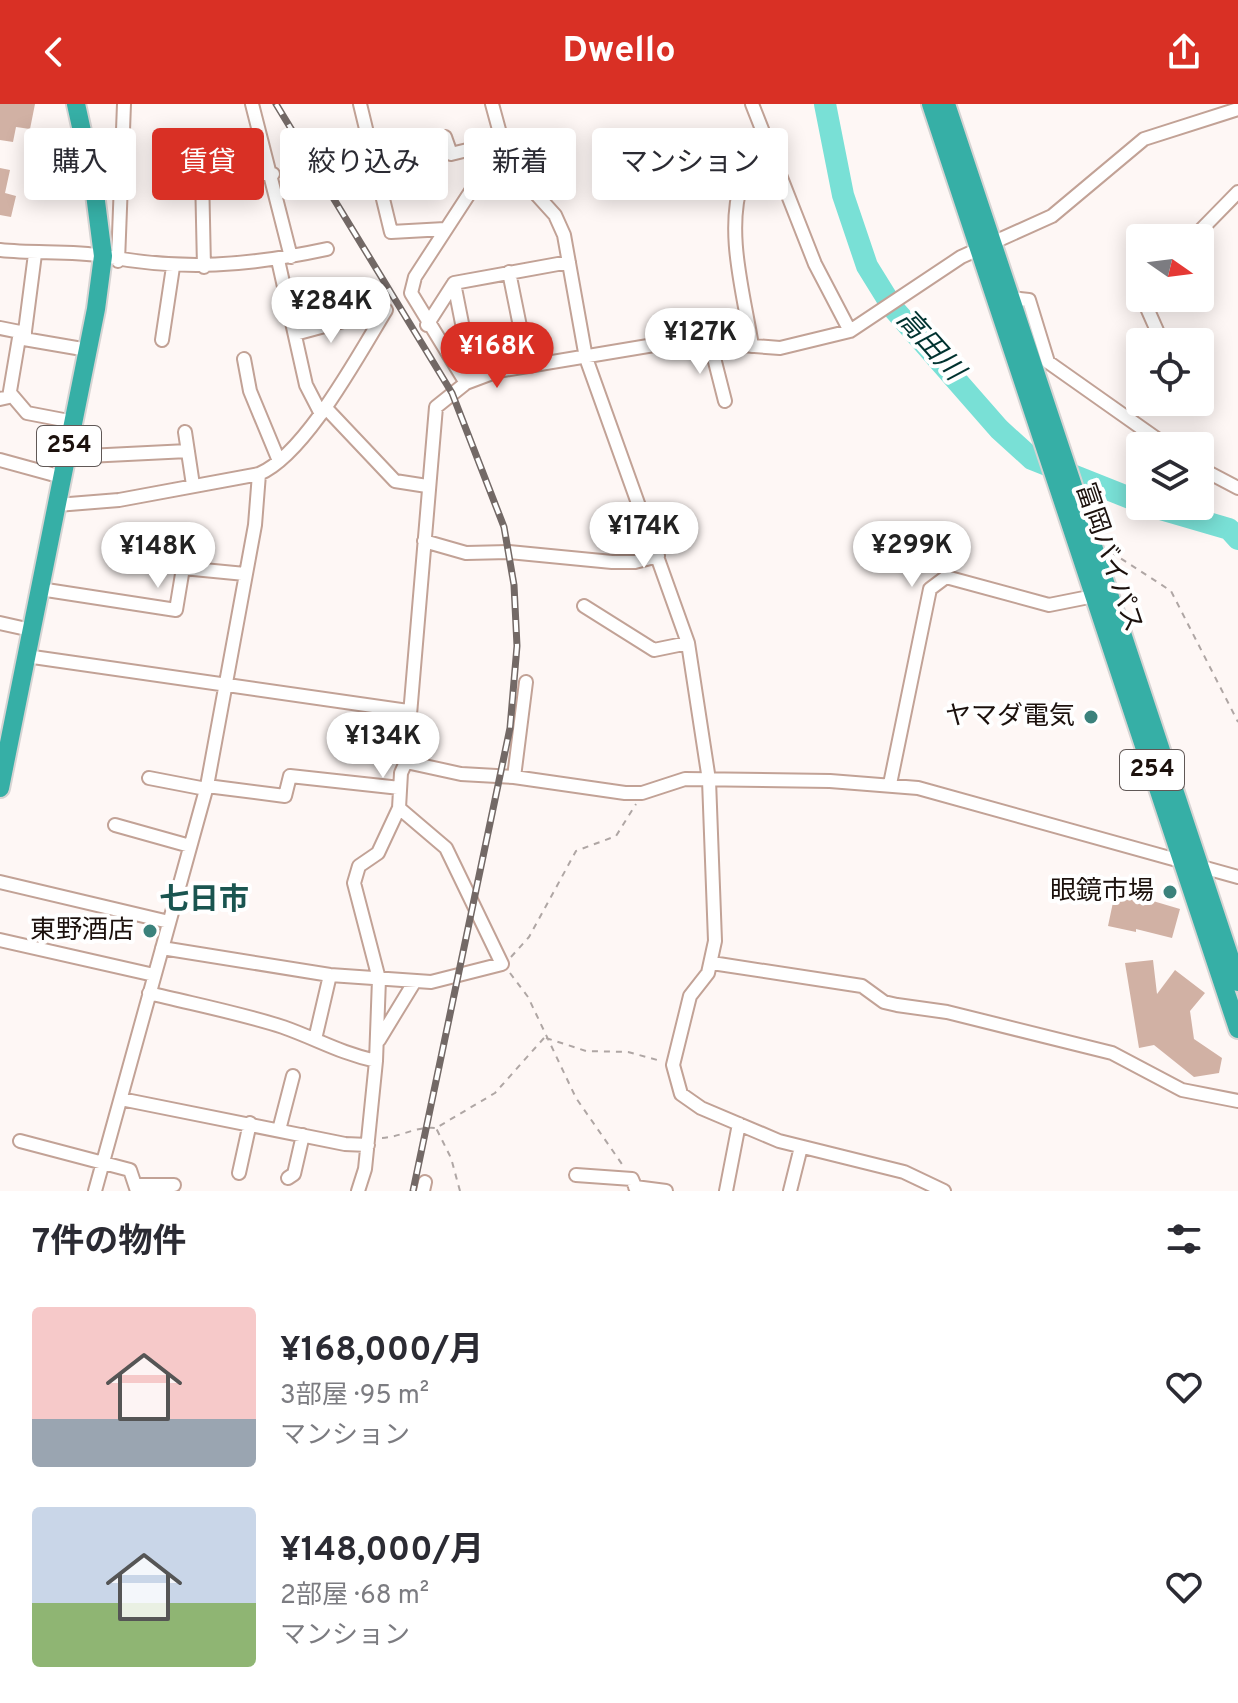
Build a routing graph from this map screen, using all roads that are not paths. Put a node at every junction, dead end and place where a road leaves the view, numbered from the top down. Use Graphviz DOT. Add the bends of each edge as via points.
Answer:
graph roads {
  1 [pos="76,104"];
  2 [pos="124,104"];
  3 [pos="252,104"];
  4 [pos="360,104"];
  5 [pos="492,104"];
  6 [pos="752,104"];
  7 [pos="931,104"];
  8 [pos="946,104"];
  9 [pos="1235,108"];
  10 [pos="499,128"];
  11 [pos="448,146"];
  12 [pos="464,151"];
  13 [pos="273,174"];
  14 [pos="1238,192"];
  15 [pos="464,200"];
  16 [pos="541,200"];
  17 [pos="737,200"];
  18 [pos="1207,224"];
  19 [pos="445,229"];
  20 [pos="986,247"];
  21 [pos="327,249"];
  22 [pos="0,250"];
  23 [pos="35,254"];
  24 [pos="110,258"];
  25 [pos="285,258"];
  26 [pos="569,262"];
  27 [pos="173,267"];
  28 [pos="204,267"];
  29 [pos="509,272"];
  30 [pos="454,283"];
  31 [pos="1007,306"];
  32 [pos="386,310"];
  33 [pos="358,317"];
  34 [pos="427,325"];
  35 [pos="0,328"];
  36 [pos="855,328"];
  37 [pos="22,332"];
  38 [pos="295,334"];
  39 [pos="162,340"];
  40 [pos="710,342"];
  41 [pos="752,346"];
  42 [pos="88,350"];
  43 [pos="586,358"];
  44 [pos="244,359"];
  45 [pos="528,366"];
  46 [pos="470,381"];
  47 [pos="5,396"];
  48 [pos="725,401"];
  49 [pos="323,410"];
  50 [pos="74,422"];
  51 [pos="185,432"];
  52 [pos="1147,432"];
  53 [pos="188,451"];
  54 [pos="67,457"];
  55 [pos="0,460"];
  56 [pos="279,461"];
  57 [pos="259,474"];
  58 [pos="1214,475"];
  59 [pos="62,477"];
  60 [pos="193,485"];
  61 [pos="427,486"];
  62 [pos="1238,488"];
  63 [pos="57,505"];
  64 [pos="424,541"];
  65 [pos="658,556"];
  66 [pos="245,574"];
  67 [pos="40,589"];
  68 [pos="1094,596"];
  69 [pos="584,606"];
  70 [pos="0,623"];
  71 [pos="31,630"];
  72 [pos="688,643"];
  73 [pos="26,656"];
  74 [pos="526,682"];
  75 [pos="225,684"];
  76 [pos="408,711"];
  77 [pos="406,762"];
  78 [pos="514,777"];
  79 [pos="149,778"];
  80 [pos="709,780"];
  81 [pos="890,784"];
  82 [pos="0,788"];
  83 [pos="206,788"];
  84 [pos="400,788"];
  85 [pos="399,808"];
  86 [pos="115,825"];
  87 [pos="190,846"];
  88 [pos="1190,862"];
  89 [pos="1238,877"];
  90 [pos="0,882"];
  91 [pos="169,922"];
  92 [pos="0,940"];
  93 [pos="162,948"];
  94 [pos="712,963"];
  95 [pos="154,975"];
  96 [pos="330,975"];
  97 [pos="379,979"];
  98 [pos="415,981"];
  99 [pos="1238,982"];
  100 [pos="149,993"];
  101 [pos="1238,1029"];
  102 [pos="316,1035"];
  103 [pos="378,1042"];
  104 [pos="376,1061"];
  105 [pos="293,1076"];
  106 [pos="121,1099"];
  107 [pos="1238,1101"];
  108 [pos="250,1123"];
  109 [pos="739,1124"];
  110 [pos="279,1130"];
  111 [pos="303,1135"];
  112 [pos="368,1140"];
  113 [pos="20,1141"];
  114 [pos="801,1147"];
  115 [pos="103,1162"];
  116 [pos="239,1173"];
  117 [pos="576,1175"];
  118 [pos="288,1178"];
  119 [pos="174,1185"];
  120 [pos="634,1185"];
  121 [pos="136,1188"];
  122 [pos="95,1191"];
  123 [pos="358,1191"];
  124 [pos="666,1191"];
  125 [pos="726,1191"];
  126 [pos="790,1191"];
  127 [pos="944,1191"];
  1 -- 24 [label="highway, 254"];
  2 -- 24 [label="street"];
  3 -- 13 [label="street"];
  4 -- 19 [label="street" via="391,232"];
  5 -- 10 [label="street"];
  6 -- 36 [label="street" via="815,264"];
  7 -- 20 [label="highway, 富岡バイパス / 254"];
  8 -- 20 [label="highway, 富岡バイパス / 254"];
  9 -- 20 [label="street" via="1144,139 1052,216"];
  11 -- 12 [label="street" via="451,154"];
  13 -- 25 [label="street"];
  13 -- 28 [label="street" via="202,174"];
  14 -- 18 [label="street"];
  15 -- 19 [label="street"];
  16 -- 26 [label="street" via="564,235"];
  17 -- 41 [label="street" via="736,249"];
  19 -- 34 [label="street" via="411,293"];
  20 -- 31 [label="highway, 富岡バイパス / 254"];
  20 -- 36 [label="street" via="943,268"];
  21 -- 25 [label="street"];
  22 -- 23 [label="street"];
  23 -- 24 [label="street"];
  23 -- 37 [label="street"];
  24 -- 27 [label="street"];
  24 -- 42 [label="highway, 254"];
  25 -- 28 [label="street"];
  25 -- 38 [label="street"];
  26 -- 29 [label="street"];
  26 -- 43 [label="street"];
  27 -- 28 [label="street"];
  27 -- 39 [label="street"];
  29 -- 30 [label="street"];
  29 -- 45 [label="street"];
  30 -- 34 [label="street"];
  30 -- 46 [label="street"];
  31 -- 52 [label="street" via="1029,300 1048,362"];
  31 -- 68 [label="highway, 富岡バイパス / 254"];
  31 -- 88 [label="highway, 富岡バイパス / 254" via="1090,534"];
  32 -- 49 [label="street"];
  33 -- 38 [label="street"];
  34 -- 46 [label="street"];
  35 -- 37 [label="street"];
  36 -- 41 [label="street" via="780,348"];
  37 -- 42 [label="street" via="24,339"];
  37 -- 47 [label="street"];
  38 -- 49 [label="street" via="306,385"];
  40 -- 41 [label="street"];
  40 -- 43 [label="street" via="660,344"];
  40 -- 48 [label="street"];
  42 -- 50 [label="highway, 254"];
  43 -- 45 [label="street"];
  43 -- 65 [label="street"];
  44 -- 56 [label="street" via="250,391"];
  45 -- 46 [label="street"];
  46 -- 61 [label="street" via="436,407"];
  47 -- 50 [label="street" via="27,413"];
  49 -- 56 [label="street"];
  49 -- 61 [label="street" via="395,481"];
  50 -- 54 [label="highway, 254"];
  51 -- 53 [label="street"];
  53 -- 54 [label="street"];
  53 -- 60 [label="street"];
  54 -- 59 [label="highway, 254"];
  55 -- 59 [label="street"];
  56 -- 57 [label="street"];
  57 -- 60 [label="street"];
  57 -- 66 [label="street"];
  58 -- 62 [label="street"];
  59 -- 63 [label="highway, 254"];
  60 -- 63 [label="street" via="119,500"];
  61 -- 64 [label="street"];
  63 -- 67 [label="highway, 254"];
  64 -- 65 [label="street" via="466,553 612,562"];
  64 -- 76 [label="street"];
  65 -- 72 [label="street"];
  66 -- 67 [label="street" via="183,568 176,610"];
  66 -- 75 [label="street"];
  67 -- 71 [label="highway, 254"];
  68 -- 81 [label="street" via="1049,605 946,577 930,589"];
  68 -- 88 [label="highway, 富岡バイパス / 254"];
  69 -- 72 [label="street" via="654,650"];
  70 -- 71 [label="street"];
  71 -- 73 [label="highway, 254"];
  72 -- 80 [label="street"];
  73 -- 75 [label="street"];
  73 -- 82 [label="highway, 254"];
  74 -- 78 [label="street"];
  75 -- 76 [label="street"];
  75 -- 83 [label="street"];
  76 -- 77 [label="street"];
  77 -- 78 [label="street" via="461,774"];
  77 -- 84 [label="street"];
  78 -- 80 [label="street" via="642,793 685,779"];
  79 -- 83 [label="street"];
  80 -- 81 [label="street"];
  80 -- 94 [label="street"];
  81 -- 88 [label="street" via="965,798"];
  83 -- 84 [label="street" via="285,796 290,776"];
  83 -- 87 [label="street"];
  84 -- 85 [label="street"];
  85 -- 97 [label="street" via="378,853 359,866 354,883"];
  85 -- 98 [label="street" via="446,848 502,964 458,978"];
  86 -- 87 [label="street"];
  87 -- 91 [label="street"];
  88 -- 89 [label="street"];
  88 -- 99 [label="highway, 富岡バイパス / 254"];
  88 -- 101 [label="highway, 富岡バイパス / 254"];
  90 -- 91 [label="street"];
  91 -- 93 [label="street"];
  92 -- 95 [label="street"];
  93 -- 95 [label="street"];
  93 -- 96 [label="street"];
  94 -- 107 [label="street" via="862,986 884,1002 1112,1053 1182,1090"];
  94 -- 109 [label="street" via="690,996 673,1065 681,1094"];
  95 -- 100 [label="street"];
  96 -- 97 [label="street"];
  96 -- 102 [label="street"];
  97 -- 98 [label="street"];
  97 -- 103 [label="street"];
  98 -- 103 [label="street"];
  100 -- 104 [label="street" via="283,1027 336,1052"];
  100 -- 106 [label="street"];
  103 -- 104 [label="street"];
  104 -- 112 [label="street"];
  105 -- 110 [label="street"];
  106 -- 108 [label="street"];
  106 -- 115 [label="street"];
  108 -- 110 [label="street"];
  108 -- 116 [label="street"];
  109 -- 114 [label="street"];
  109 -- 125 [label="street"];
  110 -- 111 [label="street"];
  111 -- 112 [label="street"];
  111 -- 118 [label="street" via="294,1174"];
  112 -- 123 [label="street"];
  113 -- 115 [label="street"];
  114 -- 126 [label="street"];
  114 -- 127 [label="street" via="904,1172"];
  115 -- 121 [label="street" via="130,1170"];
  115 -- 122 [label="street"];
  117 -- 120 [label="street"];
  119 -- 121 [label="street"];
  120 -- 124 [label="street"];
}
